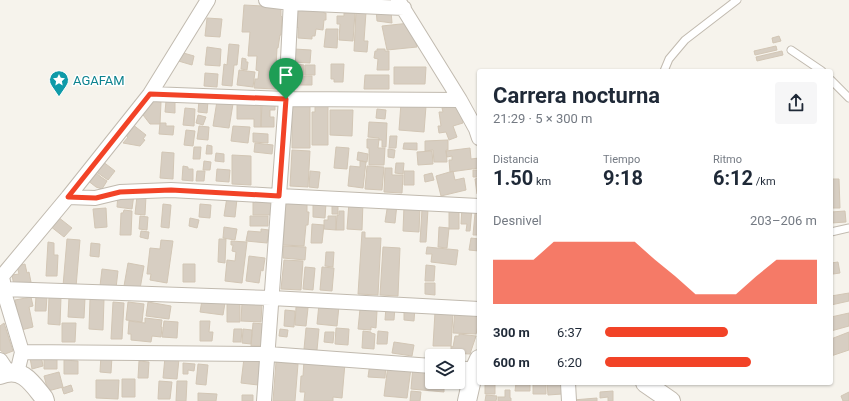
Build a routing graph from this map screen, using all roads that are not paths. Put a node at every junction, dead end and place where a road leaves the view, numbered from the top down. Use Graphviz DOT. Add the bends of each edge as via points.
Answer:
graph roads {
  1 [pos="208,0"];
  2 [pos="266,0"];
  3 [pos="737,0"];
  4 [pos="291,2"];
  5 [pos="401,4"];
  6 [pos="791,50"];
  7 [pos="665,69"];
  8 [pos="819,69"];
  9 [pos="833,82"];
  10 [pos="150,94"];
  11 [pos="849,98"];
  12 [pos="286,99"];
  13 [pos="460,100"];
  14 [pos="477,132"];
  15 [pos="279,196"];
  16 [pos="68,197"];
  17 [pos="477,206"];
  18 [pos="849,228"];
  19 [pos="833,232"];
  20 [pos="2,272"];
  21 [pos="3,289"];
  22 [pos="271,298"];
  23 [pos="477,309"];
  24 [pos="22,352"];
  25 [pos="268,354"];
  26 [pos="425,365"];
  27 [pos="470,366"];
  28 [pos="6,370"];
  29 [pos="568,385"];
  30 [pos="46,401"];
  31 [pos="264,401"];
  32 [pos="467,401"];
  33 [pos="569,401"];
  1 -- 10 [label="street"];
  2 -- 4 [label="street"];
  3 -- 7 [label="lane" via="685,40 669,59"];
  4 -- 5 [label="street"];
  4 -- 12 [label="street"];
  5 -- 13 [label="street"];
  6 -- 8 [label="lane"];
  9 -- 11 [label="lane"];
  10 -- 12 [label="street"];
  10 -- 16 [label="street"];
  12 -- 13 [label="street"];
  12 -- 15 [label="street"];
  13 -- 14 [label="street"];
  15 -- 16 [label="street" via="171,190 120,192 96,198"];
  15 -- 17 [label="street"];
  15 -- 22 [label="street"];
  16 -- 20 [label="street"];
  18 -- 19 [label="lane"];
  20 -- 21 [label="street"];
  21 -- 22 [label="street"];
  21 -- 24 [label="street"];
  22 -- 23 [label="street"];
  22 -- 25 [label="street"];
  24 -- 25 [label="street"];
  24 -- 28 [label="street"];
  25 -- 26 [label="street"];
  25 -- 31 [label="street"];
  27 -- 32 [label="street"];
  28 -- 30 [label="street" via="24,376"];
  29 -- 33 [label="street"];
}
